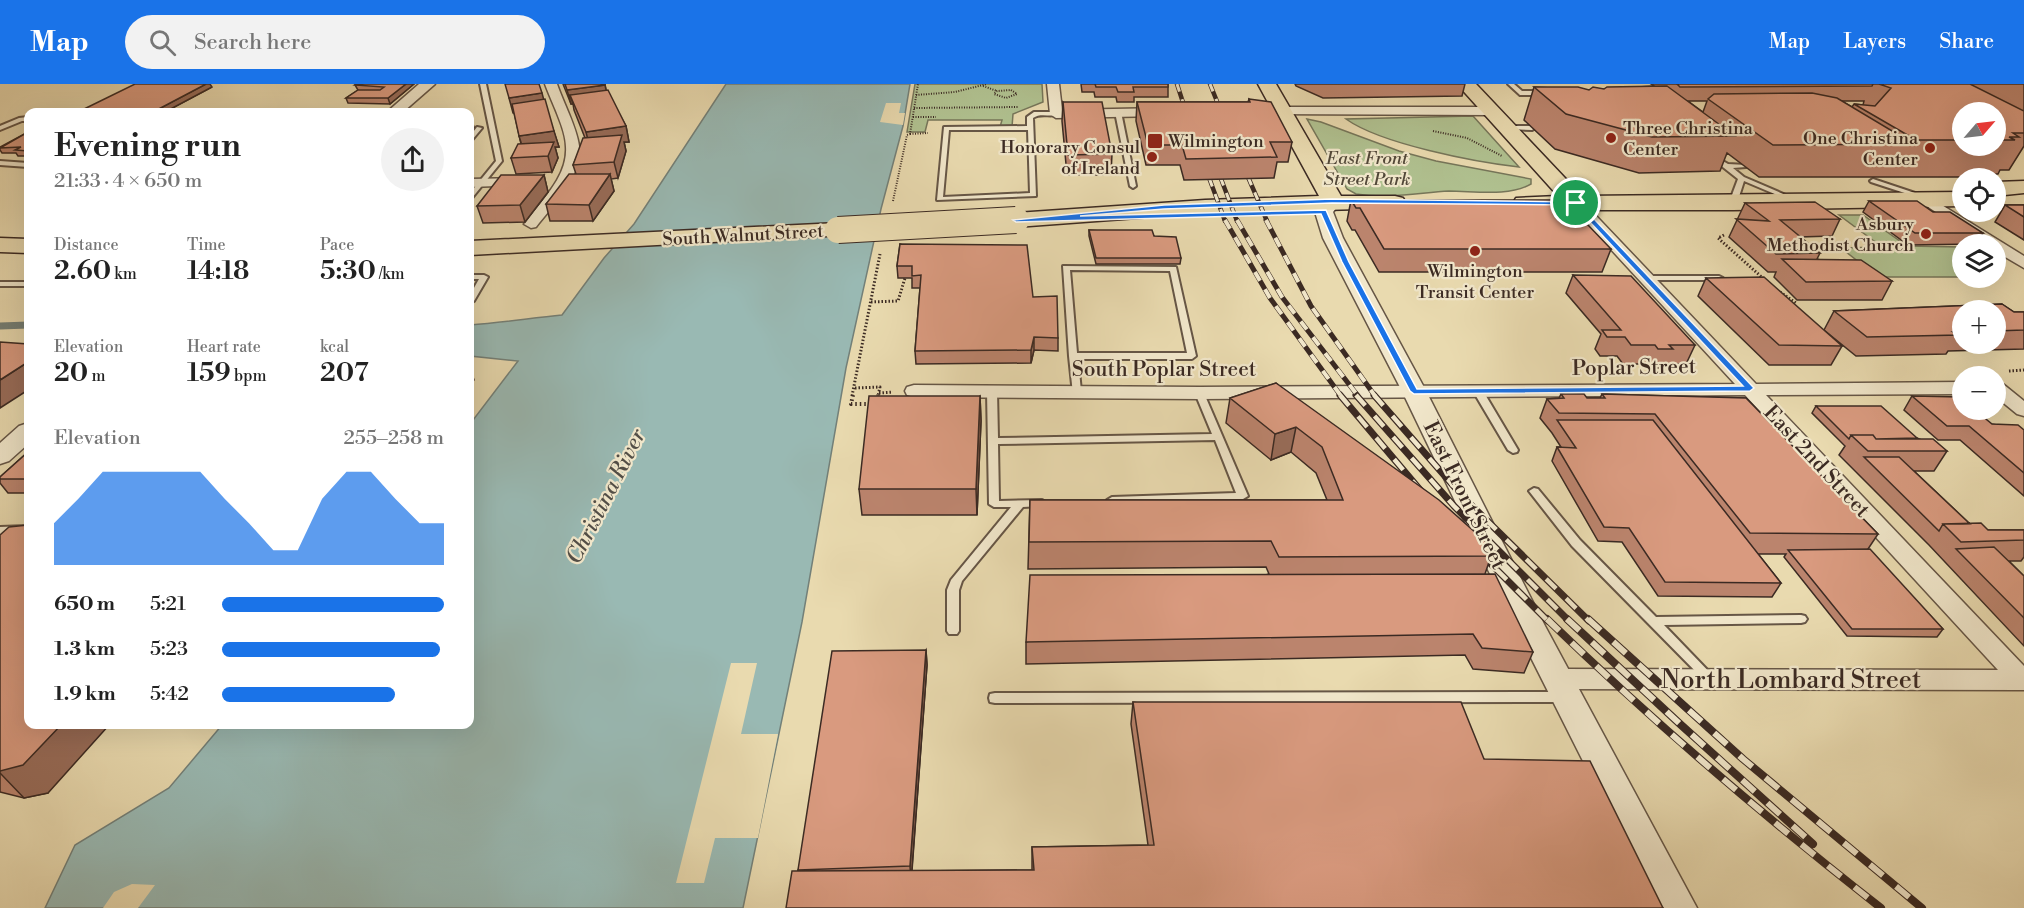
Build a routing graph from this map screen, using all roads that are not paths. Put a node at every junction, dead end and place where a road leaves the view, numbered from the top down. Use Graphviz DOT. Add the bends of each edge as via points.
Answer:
graph roads {
  1 [pos="483,84"];
  2 [pos="551,84"];
  3 [pos="1053,84"];
  4 [pos="1267,84"];
  5 [pos="1466,84"];
  6 [pos="1511,84"];
  7 [pos="435,88"];
  8 [pos="1553,94"];
  9 [pos="401,108"];
  10 [pos="419,108"];
  11 [pos="1246,111"];
  12 [pos="1283,111"];
  13 [pos="1490,111"];
  14 [pos="1118,112"];
  15 [pos="1180,112"];
  16 [pos="1056,114"];
  17 [pos="24,119"];
  18 [pos="0,128"];
  19 [pos="479,128"];
  20 [pos="1030,128"];
  21 [pos="1507,128"];
  22 [pos="1532,128"];
  23 [pos="474,134"];
  24 [pos="1708,162"];
  25 [pos="0,163"];
  26 [pos="24,165"];
  27 [pos="1726,166"];
  28 [pos="1744,166"];
  29 [pos="1866,177"];
  30 [pos="1742,178"];
  31 [pos="551,182"];
  32 [pos="476,183"];
  33 [pos="1133,186"];
  34 [pos="2024,187"];
  35 [pos="2006,188"];
  36 [pos="1870,190"];
  37 [pos="1952,194"];
  38 [pos="1924,198"];
  39 [pos="1952,199"];
  40 [pos="2006,201"];
  41 [pos="1797,202"];
  42 [pos="2024,202"];
  43 [pos="1504,203"];
  44 [pos="1576,203"];
  45 [pos="1733,203"];
  46 [pos="1420,204"];
  47 [pos="1328,206"];
  48 [pos="531,224"];
  49 [pos="24,233"];
  50 [pos="0,234"];
  51 [pos="0,245"];
  52 [pos="24,246"];
  53 [pos="474,248"];
  54 [pos="2024,263"];
  55 [pos="474,278"];
  56 [pos="1647,278"];
  57 [pos="1731,278"];
  58 [pos="0,284"];
  59 [pos="12,284"];
  60 [pos="24,284"];
  61 [pos="0,292"];
  62 [pos="474,294"];
  63 [pos="1073,356"];
  64 [pos="1750,388"];
  65 [pos="1952,388"];
  66 [pos="2006,388"];
  67 [pos="2024,388"];
  68 [pos="914,391"];
  69 [pos="992,391"];
  70 [pos="1414,391"];
  71 [pos="1478,391"];
  72 [pos="1076,392"];
  73 [pos="1200,393"];
  74 [pos="2006,396"];
  75 [pos="2024,410"];
  76 [pos="24,435"];
  77 [pos="1219,437"];
  78 [pos="993,441"];
  79 [pos="1513,450"];
  80 [pos="0,456"];
  81 [pos="1534,491"];
  82 [pos="1102,501"];
  83 [pos="1055,502"];
  84 [pos="1020,503"];
  85 [pos="24,530"];
  86 [pos="0,531"];
  87 [pos="1801,619"];
  88 [pos="1654,621"];
  89 [pos="953,631"];
  90 [pos="1710,679"];
  91 [pos="2023,680"];
  92 [pos="1563,688"];
  93 [pos="994,698"];
  94 [pos="1677,908"];
  1 -- 32 [label="lane" via="499,161"];
  2 -- 31 [label="street" via="573,145 573,154"];
  3 -- 16 [label="street"];
  4 -- 12 [label="main road, East Front Street"];
  5 -- 13 [label="main road, East 2nd Street"];
  6 -- 8 [label="lane" via="1520,93"];
  7 -- 9 [label="street"];
  7 -- 10 [label="street"];
  11 -- 12 [label="street"];
  12 -- 13 [label="street"];
  12 -- 47 [label="main road, East Front Street"];
  13 -- 21 [label="main road, East 2nd Street"];
  14 -- 15 [label="street"];
  14 -- 16 [label="street"];
  14 -- 33 [label="lane"];
  16 -- 20 [label="lane" via="1032,114"];
  17 -- 18 [label="lane"];
  19 -- 23 [label="lane"];
  20 -- 20 [label="lane" via="1034,195 939,198 946,128"];
  21 -- 22 [label="lane"];
  21 -- 44 [label="main road, East 2nd Street"];
  24 -- 27 [label="lane"];
  25 -- 26 [label="lane"];
  27 -- 28 [label="lane"];
  27 -- 30 [label="lane"];
  29 -- 36 [label="lane"];
  30 -- 41 [label="lane"];
  30 -- 45 [label="lane"];
  31 -- 32 [label="street"];
  31 -- 48 [label="street"];
  34 -- 35 [label="main road"];
  36 -- 38 [label="main road"];
  36 -- 41 [label="main road"];
  37 -- 38 [label="main road"];
  38 -- 39 [label="main road"];
  38 -- 54 [label="street"];
  40 -- 42 [label="main road"];
  41 -- 45 [label="main road"];
  43 -- 44 [label="main road"];
  44 -- 45 [label="main road"];
  44 -- 56 [label="street, East 2nd Street"];
  46 -- 47 [label="main road, South Walnut Street"];
  47 -- 53 [label="main road, South Walnut Street, bridge"];
  47 -- 70 [label="street, East Front Street" via="1345,262"];
  49 -- 50 [label="main road"];
  51 -- 52 [label="main road"];
  55 -- 62 [label="lane" via="484,277"];
  56 -- 57 [label="lane"];
  56 -- 64 [label="street, East 2nd Street"];
  58 -- 59 [label="lane"];
  59 -- 60 [label="lane"];
  59 -- 61 [label="lane"];
  63 -- 63 [label="lane" via="1192,356 1173,269 1066,268"];
  63 -- 72 [label="lane"];
  64 -- 65 [label="street, Poplar Street"];
  64 -- 71 [label="street, Poplar Street"];
  64 -- 91 [label="street, East 2nd Street"];
  66 -- 67 [label="street"];
  68 -- 69 [label="street, South Poplar Street"];
  69 -- 72 [label="street, South Poplar Street"];
  69 -- 78 [label="lane"];
  70 -- 71 [label="street, Poplar Street"];
  70 -- 73 [label="street, South Poplar Street"];
  70 -- 92 [label="street, East Front Street"];
  71 -- 79 [label="lane"];
  72 -- 73 [label="street, South Poplar Street"];
  73 -- 77 [label="lane"];
  74 -- 75 [label="street"];
  76 -- 80 [label="street"];
  77 -- 78 [label="lane"];
  77 -- 82 [label="lane" via="1243,496"];
  78 -- 84 [label="lane" via="994,504"];
  81 -- 88 [label="lane" via="1576,543"];
  83 -- 84 [label="lane"];
  84 -- 89 [label="lane" via="957,580 953,590"];
  85 -- 86 [label="lane"];
  87 -- 88 [label="lane"];
  88 -- 90 [label="lane"];
  90 -- 91 [label="street, North Lombard Street"];
  90 -- 92 [label="street, North Lombard Street"];
  92 -- 93 [label="lane"];
  92 -- 94 [label="street, East Front Street"];
}
